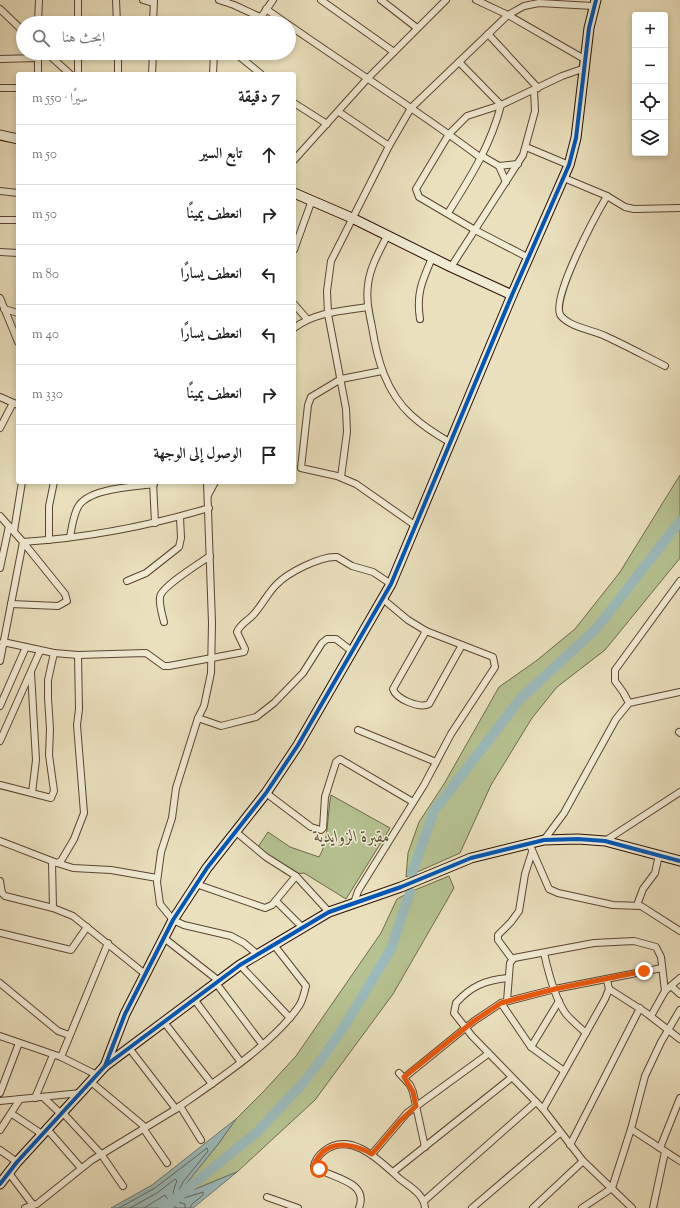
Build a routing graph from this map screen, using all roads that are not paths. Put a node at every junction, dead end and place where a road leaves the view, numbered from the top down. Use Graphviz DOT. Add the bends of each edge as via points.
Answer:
graph roads {
  1 [pos="39,0"];
  2 [pos="78,0"];
  3 [pos="116,0"];
  4 [pos="143,0"];
  5 [pos="219,0"];
  6 [pos="273,0"];
  7 [pos="321,0"];
  8 [pos="381,0"];
  9 [pos="446,0"];
  10 [pos="476,0"];
  11 [pos="153,2"];
  12 [pos="594,3"];
  13 [pos="0,9"];
  14 [pos="266,9"];
  15 [pos="508,15"];
  16 [pos="38,16"];
  17 [pos="78,16"];
  18 [pos="117,16"];
  19 [pos="153,16"];
  20 [pos="258,16"];
  21 [pos="261,16"];
  22 [pos="276,16"];
  23 [pos="16,24"];
  24 [pos="417,28"];
  25 [pos="296,30"];
  26 [pos="488,34"];
  27 [pos="394,52"];
  28 [pos="16,58"];
  29 [pos="0,60"];
  30 [pos="38,60"];
  31 [pos="54,60"];
  32 [pos="78,60"];
  33 [pos="118,60"];
  34 [pos="153,60"];
  35 [pos="214,60"];
  36 [pos="244,60"];
  37 [pos="459,62"];
  38 [pos="586,64"];
  39 [pos="38,72"];
  40 [pos="67,72"];
  41 [pos="78,72"];
  42 [pos="118,72"];
  43 [pos="152,72"];
  44 [pos="213,72"];
  45 [pos="259,72"];
  46 [pos="367,79"];
  47 [pos="0,88"];
  48 [pos="16,88"];
  49 [pos="536,89"];
  50 [pos="296,104"];
  51 [pos="501,105"];
  52 [pos="411,108"];
  53 [pos="339,112"];
  54 [pos="327,124"];
  55 [pos="449,134"];
  56 [pos="0,135"];
  57 [pos="16,139"];
  58 [pos="389,146"];
  59 [pos="526,147"];
  60 [pos="482,157"];
  61 [pos="296,158"];
  62 [pos="518,164"];
  63 [pos="569,165"];
  64 [pos="499,166"];
  65 [pos="564,178"];
  66 [pos="506,182"];
  67 [pos="0,192"];
  68 [pos="16,193"];
  69 [pos="296,194"];
  70 [pos="607,196"];
  71 [pos="312,200"];
  72 [pos="680,208"];
  73 [pos="448,213"];
  74 [pos="352,218"];
  75 [pos="0,220"];
  76 [pos="16,220"];
  77 [pos="475,230"];
  78 [pos="387,236"];
  79 [pos="296,244"];
  80 [pos="0,252"];
  81 [pos="16,253"];
  82 [pos="432,258"];
  83 [pos="529,258"];
  84 [pos="451,267"];
  85 [pos="512,295"];
  86 [pos="0,298"];
  87 [pos="296,306"];
  88 [pos="368,307"];
  89 [pos="3,312"];
  90 [pos="16,313"];
  91 [pos="328,314"];
  92 [pos="307,319"];
  93 [pos="420,319"];
  94 [pos="296,327"];
  95 [pos="16,338"];
  96 [pos="665,366"];
  97 [pos="382,371"];
  98 [pos="341,379"];
  99 [pos="0,397"];
  100 [pos="15,404"];
  101 [pos="0,428"];
  102 [pos="451,443"];
  103 [pos="296,468"];
  104 [pos="301,468"];
  105 [pos="341,477"];
  106 [pos="22,484"];
  107 [pos="54,484"];
  108 [pos="148,484"];
  109 [pos="154,484"];
  110 [pos="206,484"];
  111 [pos="214,484"];
  112 [pos="208,495"];
  113 [pos="209,508"];
  114 [pos="0,516"];
  115 [pos="180,517"];
  116 [pos="155,523"];
  117 [pos="416,526"];
  118 [pos="11,528"];
  119 [pos="70,537"];
  120 [pos="49,540"];
  121 [pos="23,542"];
  122 [pos="210,556"];
  123 [pos="0,568"];
  124 [pos="127,581"];
  125 [pos="680,582"];
  126 [pos="392,584"];
  127 [pos="384,600"];
  128 [pos="11,604"];
  129 [pos="164,622"];
  130 [pos="426,631"];
  131 [pos="3,642"];
  132 [pos="462,645"];
  133 [pos="26,647"];
  134 [pos="40,651"];
  135 [pos="353,652"];
  136 [pos="54,653"];
  137 [pos="78,655"];
  138 [pos="212,658"];
  139 [pos="0,661"];
  140 [pos="31,673"];
  141 [pos="680,692"];
  142 [pos="629,703"];
  143 [pos="0,706"];
  144 [pos="198,718"];
  145 [pos="358,730"];
  146 [pos="0,741"];
  147 [pos="436,762"];
  148 [pos="0,785"];
  149 [pos="680,792"];
  150 [pos="32,793"];
  151 [pos="266,793"];
  152 [pos="413,802"];
  153 [pos="236,832"];
  154 [pos="544,840"];
  155 [pos="0,841"];
  156 [pos="605,841"];
  157 [pos="529,843"];
  158 [pos="532,852"];
  159 [pos="659,855"];
  160 [pos="680,861"];
  161 [pos="55,862"];
  162 [pos="296,876"];
  163 [pos="157,878"];
  164 [pos="0,881"];
  165 [pos="196,884"];
  166 [pos="276,901"];
  167 [pos="354,903"];
  168 [pos="637,905"];
  169 [pos="53,908"];
  170 [pos="329,912"];
  171 [pos="173,920"];
  172 [pos="87,927"];
  173 [pos="302,928"];
  174 [pos="680,931"];
  175 [pos="0,932"];
  176 [pos="164,938"];
  177 [pos="108,943"];
  178 [pos="274,945"];
  179 [pos="544,953"];
  180 [pos="258,954"];
  181 [pos="512,960"];
  182 [pos="240,965"];
  183 [pos="662,968"];
  184 [pos="145,974"];
  185 [pos="508,978"];
  186 [pos="680,978"];
  187 [pos="607,980"];
  188 [pos="217,982"];
  189 [pos="0,983"];
  190 [pos="671,986"];
  191 [pos="555,989"];
  192 [pos="609,989"];
  193 [pos="665,991"];
  194 [pos="680,994"];
  195 [pos="194,999"];
  196 [pos="559,1001"];
  197 [pos="504,1002"];
  198 [pos="640,1008"];
  199 [pos="680,1010"];
  200 [pos="651,1016"];
  201 [pos="290,1018"];
  202 [pos="164,1022"];
  203 [pos="466,1028"];
  204 [pos="668,1030"];
  205 [pos="586,1033"];
  206 [pos="69,1035"];
  207 [pos="0,1036"];
  208 [pos="680,1039"];
  209 [pos="19,1043"];
  210 [pos="262,1044"];
  211 [pos="531,1047"];
  212 [pos="129,1048"];
  213 [pos="488,1054"];
  214 [pos="53,1055"];
  215 [pos="61,1057"];
  216 [pos="240,1061"];
  217 [pos="105,1066"];
  218 [pos="564,1071"];
  219 [pos="399,1072"];
  220 [pos="97,1074"];
  221 [pos="3,1076"];
  222 [pos="404,1077"];
  223 [pos="511,1078"];
  224 [pos="91,1082"];
  225 [pos="212,1084"];
  226 [pos="0,1093"];
  227 [pos="81,1093"];
  228 [pos="43,1097"];
  229 [pos="35,1098"];
  230 [pos="680,1098"];
  231 [pos="20,1099"];
  232 [pos="0,1102"];
  233 [pos="536,1102"];
  234 [pos="416,1106"];
  235 [pos="678,1106"];
  236 [pos="178,1107"];
  237 [pos="543,1109"];
  238 [pos="12,1114"];
  239 [pos="62,1114"];
  240 [pos="144,1127"];
  241 [pos="631,1129"];
  242 [pos="0,1130"];
  243 [pos="45,1132"];
  244 [pos="560,1133"];
  245 [pos="201,1140"];
  246 [pos="570,1145"];
  247 [pos="425,1147"];
  248 [pos="660,1148"];
  249 [pos="0,1150"];
  250 [pos="666,1152"];
  251 [pos="101,1154"];
  252 [pos="372,1154"];
  253 [pos="583,1161"];
  254 [pos="680,1161"];
  255 [pos="17,1162"];
  256 [pos="167,1163"];
  257 [pos="81,1168"];
  258 [pos="393,1172"];
  259 [pos="9,1173"];
  260 [pos="0,1184"];
  261 [pos="123,1186"];
  262 [pos="612,1188"];
  263 [pos="267,1197"];
  264 [pos="424,1201"];
  265 [pos="33,1205"];
  266 [pos="25,1208"];
  267 [pos="298,1208"];
  268 [pos="359,1208"];
  269 [pos="424,1208"];
  270 [pos="472,1208"];
  271 [pos="534,1208"];
  272 [pos="582,1208"];
  273 [pos="632,1208"];
  274 [pos="653,1208"];
  1 -- 16 [label="street"];
  2 -- 17 [label="street"];
  3 -- 18 [label="street"];
  4 -- 11 [label="street"];
  5 -- 20 [label="street"];
  6 -- 14 [label="street"];
  7 -- 27 [label="street"];
  8 -- 24 [label="street"];
  9 -- 24 [label="street"];
  10 -- 15 [label="street"];
  11 -- 19 [label="street"];
  12 -- 15 [label="street" via="539,3 524,6"];
  12 -- 38 [label="street"];
  13 -- 23 [label="street"];
  14 -- 21 [label="street"];
  14 -- 22 [label="street"];
  15 -- 26 [label="street"];
  15 -- 38 [label="street"];
  24 -- 27 [label="street"];
  25 -- 46 [label="street"];
  26 -- 37 [label="street"];
  26 -- 49 [label="street"];
  27 -- 46 [label="street"];
  28 -- 29 [label="street"];
  30 -- 39 [label="street"];
  31 -- 40 [label="street"];
  32 -- 41 [label="street"];
  33 -- 42 [label="street"];
  34 -- 43 [label="street"];
  35 -- 44 [label="street"];
  36 -- 45 [label="street"];
  37 -- 51 [label="street"];
  37 -- 52 [label="street"];
  38 -- 49 [label="street"];
  38 -- 63 [label="street" via="576,138"];
  46 -- 52 [label="street"];
  46 -- 53 [label="street"];
  47 -- 48 [label="street"];
  49 -- 51 [label="street"];
  49 -- 59 [label="street" via="535,111"];
  50 -- 54 [label="street"];
  51 -- 55 [label="street" via="466,116"];
  51 -- 60 [label="street" via="492,137"];
  52 -- 55 [label="street"];
  52 -- 58 [label="street"];
  53 -- 54 [label="street"];
  53 -- 58 [label="street"];
  54 -- 61 [label="street"];
  55 -- 60 [label="street"];
  55 -- 73 [label="street" via="416,191 419,197"];
  56 -- 57 [label="street"];
  58 -- 74 [label="street"];
  59 -- 62 [label="street"];
  59 -- 63 [label="street"];
  60 -- 64 [label="street"];
  60 -- 73 [label="street"];
  62 -- 64 [label="street"];
  62 -- 66 [label="street"];
  63 -- 65 [label="street"];
  64 -- 66 [label="street"];
  65 -- 70 [label="street"];
  65 -- 83 [label="street"];
  66 -- 77 [label="street"];
  67 -- 68 [label="street"];
  69 -- 71 [label="street"];
  70 -- 72 [label="street" via="634,209"];
  70 -- 96 [label="street" via="562,289 558,312 575,324"];
  71 -- 74 [label="street"];
  71 -- 79 [label="street"];
  73 -- 77 [label="street"];
  74 -- 78 [label="street"];
  74 -- 91 [label="street" via="329,270"];
  75 -- 76 [label="street"];
  77 -- 83 [label="street"];
  77 -- 84 [label="street"];
  78 -- 82 [label="street"];
  78 -- 88 [label="street" via="370,274 367,290"];
  80 -- 81 [label="street"];
  82 -- 84 [label="street"];
  82 -- 93 [label="street" via="418,295"];
  83 -- 85 [label="street"];
  84 -- 85 [label="street"];
  85 -- 102 [label="street"];
  86 -- 89 [label="street"];
  87 -- 92 [label="street"];
  88 -- 91 [label="street"];
  88 -- 97 [label="street"];
  89 -- 90 [label="street"];
  89 -- 95 [label="street"];
  91 -- 92 [label="street"];
  91 -- 98 [label="street"];
  92 -- 94 [label="street"];
  97 -- 98 [label="street"];
  97 -- 102 [label="street" via="393,393 410,415"];
  98 -- 104 [label="street" via="309,401"];
  98 -- 105 [label="street" via="347,425"];
  99 -- 100 [label="street"];
  100 -- 101 [label="street"];
  102 -- 117 [label="street"];
  103 -- 104 [label="street"];
  104 -- 105 [label="street"];
  105 -- 117 [label="street" via="370,492"];
  106 -- 118 [label="street"];
  107 -- 120 [label="street" via="49,506"];
  108 -- 119 [label="street" via="96,493 87,497 78,506"];
  109 -- 116 [label="street"];
  110 -- 112 [label="street"];
  111 -- 112 [label="street"];
  112 -- 113 [label="street"];
  113 -- 115 [label="street"];
  113 -- 122 [label="street"];
  114 -- 118 [label="street"];
  115 -- 116 [label="street"];
  115 -- 124 [label="street" via="179,547 146,573"];
  116 -- 119 [label="street"];
  117 -- 126 [label="street"];
  118 -- 121 [label="street"];
  118 -- 123 [label="street"];
  119 -- 120 [label="street"];
  120 -- 121 [label="street"];
  121 -- 128 [label="street"];
  121 -- 128 [label="street" via="66,594 67,601 58,606"];
  122 -- 129 [label="street" via="160,594"];
  122 -- 138 [label="street"];
  125 -- 142 [label="street" via="615,670 615,681"];
  126 -- 127 [label="street"];
  126 -- 138 [label="street" via="373,572 352,566 337,557 302,567 276,585 255,613 238,630 245,650"];
  127 -- 130 [label="street"];
  127 -- 135 [label="street"];
  128 -- 131 [label="street"];
  130 -- 132 [label="street"];
  130 -- 132 [label="street" via="393,690 397,695 420,706 429,704"];
  131 -- 133 [label="street"];
  131 -- 139 [label="street"];
  132 -- 147 [label="street" via="492,657 495,667"];
  133 -- 134 [label="street"];
  133 -- 143 [label="street"];
  134 -- 136 [label="street"];
  134 -- 140 [label="street"];
  135 -- 144 [label="street" via="336,639 327,639 303,673 274,703 256,716 221,726"];
  135 -- 151 [label="street" via="298,745"];
  136 -- 137 [label="street"];
  136 -- 150 [label="street" via="49,674 48,698 49,750 54,791 51,798"];
  137 -- 138 [label="street" via="146,653 164,666"];
  137 -- 161 [label="street" via="77,725 84,813 74,839 61,861"];
  138 -- 144 [label="street" via="204,706"];
  140 -- 146 [label="street"];
  140 -- 150 [label="street" via="36,760"];
  141 -- 142 [label="street"];
  142 -- 154 [label="street" via="616,719 564,813"];
  144 -- 163 [label="street" via="176,788 172,818 161,852"];
  145 -- 147 [label="street"];
  147 -- 152 [label="street"];
  148 -- 150 [label="street"];
  149 -- 156 [label="street"];
  151 -- 152 [label="street" via="311,827 321,830 325,797 336,762 340,759"];
  151 -- 153 [label="street"];
  152 -- 167 [label="street" via="358,891"];
  153 -- 162 [label="street"];
  153 -- 165 [label="street"];
  154 -- 156 [label="street"];
  154 -- 157 [label="street"];
  155 -- 161 [label="street"];
  156 -- 159 [label="street"];
  157 -- 158 [label="street"];
  157 -- 167 [label="street" via="471,858"];
  158 -- 168 [label="street" via="546,885 553,891 613,904"];
  158 -- 181 [label="street" via="525,874 519,911 498,935 498,940"];
  159 -- 160 [label="street"];
  159 -- 168 [label="street" via="655,873 643,888"];
  161 -- 163 [label="street" via="73,868 111,870"];
  161 -- 169 [label="street"];
  162 -- 166 [label="street"];
  162 -- 170 [label="street"];
  163 -- 171 [label="street" via="160,904"];
  164 -- 169 [label="street" via="2,894 5,896"];
  165 -- 166 [label="street" via="260,907 268,907"];
  165 -- 171 [label="street"];
  166 -- 173 [label="street"];
  167 -- 170 [label="street"];
  168 -- 174 [label="street"];
  169 -- 172 [label="street" via="73,916"];
  170 -- 173 [label="street"];
  171 -- 176 [label="street"];
  171 -- 180 [label="street" via="231,936"];
  172 -- 175 [label="street" via="71,950"];
  172 -- 177 [label="street"];
  173 -- 178 [label="street"];
  176 -- 184 [label="street"];
  176 -- 188 [label="street"];
  177 -- 184 [label="street"];
  177 -- 206 [label="street"];
  178 -- 180 [label="street"];
  178 -- 201 [label="street" via="306,986 300,1005"];
  179 -- 181 [label="street" via="530,954"];
  179 -- 183 [label="street" via="594,943 638,942 658,948"];
  179 -- 191 [label="street"];
  180 -- 182 [label="street"];
  181 -- 185 [label="street"];
  182 -- 188 [label="street"];
  182 -- 201 [label="street"];
  183 -- 187 [label="street"];
  183 -- 193 [label="street"];
  184 -- 217 [label="street" via="125,1014"];
  185 -- 197 [label="street"];
  185 -- 203 [label="street" via="476,985 456,1003 454,1013"];
  186 -- 190 [label="street"];
  187 -- 191 [label="street"];
  187 -- 192 [label="street"];
  188 -- 195 [label="street"];
  188 -- 210 [label="street"];
  189 -- 206 [label="street" via="58,1031"];
  190 -- 193 [label="street"];
  190 -- 194 [label="street"];
  191 -- 196 [label="street"];
  191 -- 197 [label="street"];
  192 -- 198 [label="street"];
  192 -- 205 [label="street"];
  193 -- 200 [label="street"];
  195 -- 202 [label="street"];
  195 -- 216 [label="street"];
  196 -- 205 [label="street" via="570,1018"];
  196 -- 211 [label="street"];
  197 -- 203 [label="street"];
  197 -- 211 [label="street"];
  198 -- 200 [label="street"];
  198 -- 246 [label="street"];
  199 -- 204 [label="street"];
  200 -- 204 [label="street"];
  201 -- 210 [label="street"];
  202 -- 212 [label="street"];
  202 -- 225 [label="street"];
  203 -- 213 [label="street"];
  203 -- 222 [label="street"];
  204 -- 208 [label="street"];
  204 -- 241 [label="street" via="645,1076"];
  205 -- 218 [label="street"];
  206 -- 215 [label="street"];
  207 -- 209 [label="street"];
  209 -- 214 [label="street"];
  209 -- 221 [label="street"];
  210 -- 216 [label="street"];
  211 -- 218 [label="street"];
  212 -- 217 [label="street"];
  212 -- 236 [label="street"];
  213 -- 223 [label="street"];
  213 -- 234 [label="street"];
  214 -- 215 [label="street"];
  214 -- 229 [label="street"];
  215 -- 220 [label="street"];
  216 -- 225 [label="street"];
  217 -- 220 [label="street"];
  218 -- 237 [label="street"];
  219 -- 222 [label="street"];
  220 -- 224 [label="street"];
  221 -- 226 [label="street"];
  222 -- 234 [label="street" via="413,1092"];
  223 -- 233 [label="street"];
  223 -- 247 [label="street"];
  224 -- 227 [label="street"];
  224 -- 240 [label="street"];
  225 -- 236 [label="street"];
  227 -- 228 [label="street"];
  227 -- 239 [label="street"];
  228 -- 229 [label="street"];
  228 -- 239 [label="street"];
  229 -- 231 [label="street"];
  230 -- 235 [label="street"];
  231 -- 232 [label="street"];
  231 -- 238 [label="street"];
  233 -- 237 [label="street"];
  233 -- 264 [label="street"];
  234 -- 247 [label="street"];
  234 -- 252 [label="street"];
  235 -- 248 [label="street"];
  236 -- 240 [label="street"];
  236 -- 245 [label="street"];
  237 -- 244 [label="street"];
  238 -- 242 [label="street"];
  238 -- 243 [label="street"];
  239 -- 243 [label="street"];
  239 -- 251 [label="street"];
  240 -- 251 [label="street"];
  240 -- 256 [label="street"];
  241 -- 248 [label="street"];
  241 -- 262 [label="street"];
  243 -- 255 [label="street"];
  243 -- 257 [label="street"];
  244 -- 246 [label="street"];
  244 -- 270 [label="street"];
  246 -- 253 [label="street"];
  247 -- 258 [label="street"];
  248 -- 250 [label="street"];
  249 -- 255 [label="street"];
  250 -- 254 [label="street"];
  250 -- 274 [label="street"];
  251 -- 257 [label="street"];
  251 -- 261 [label="street"];
  252 -- 258 [label="street"];
  252 -- 268 [label="street" via="350,1146 335,1145 322,1152 314,1163 316,1168 344,1180 357,1189 361,1201"];
  253 -- 262 [label="street"];
  253 -- 271 [label="street"];
  255 -- 259 [label="street"];
  257 -- 265 [label="street"];
  258 -- 264 [label="street"];
  259 -- 260 [label="street"];
  259 -- 265 [label="street"];
  262 -- 272 [label="street"];
  262 -- 273 [label="street"];
  263 -- 267 [label="street"];
  264 -- 269 [label="street"];
  265 -- 266 [label="street"];
}
